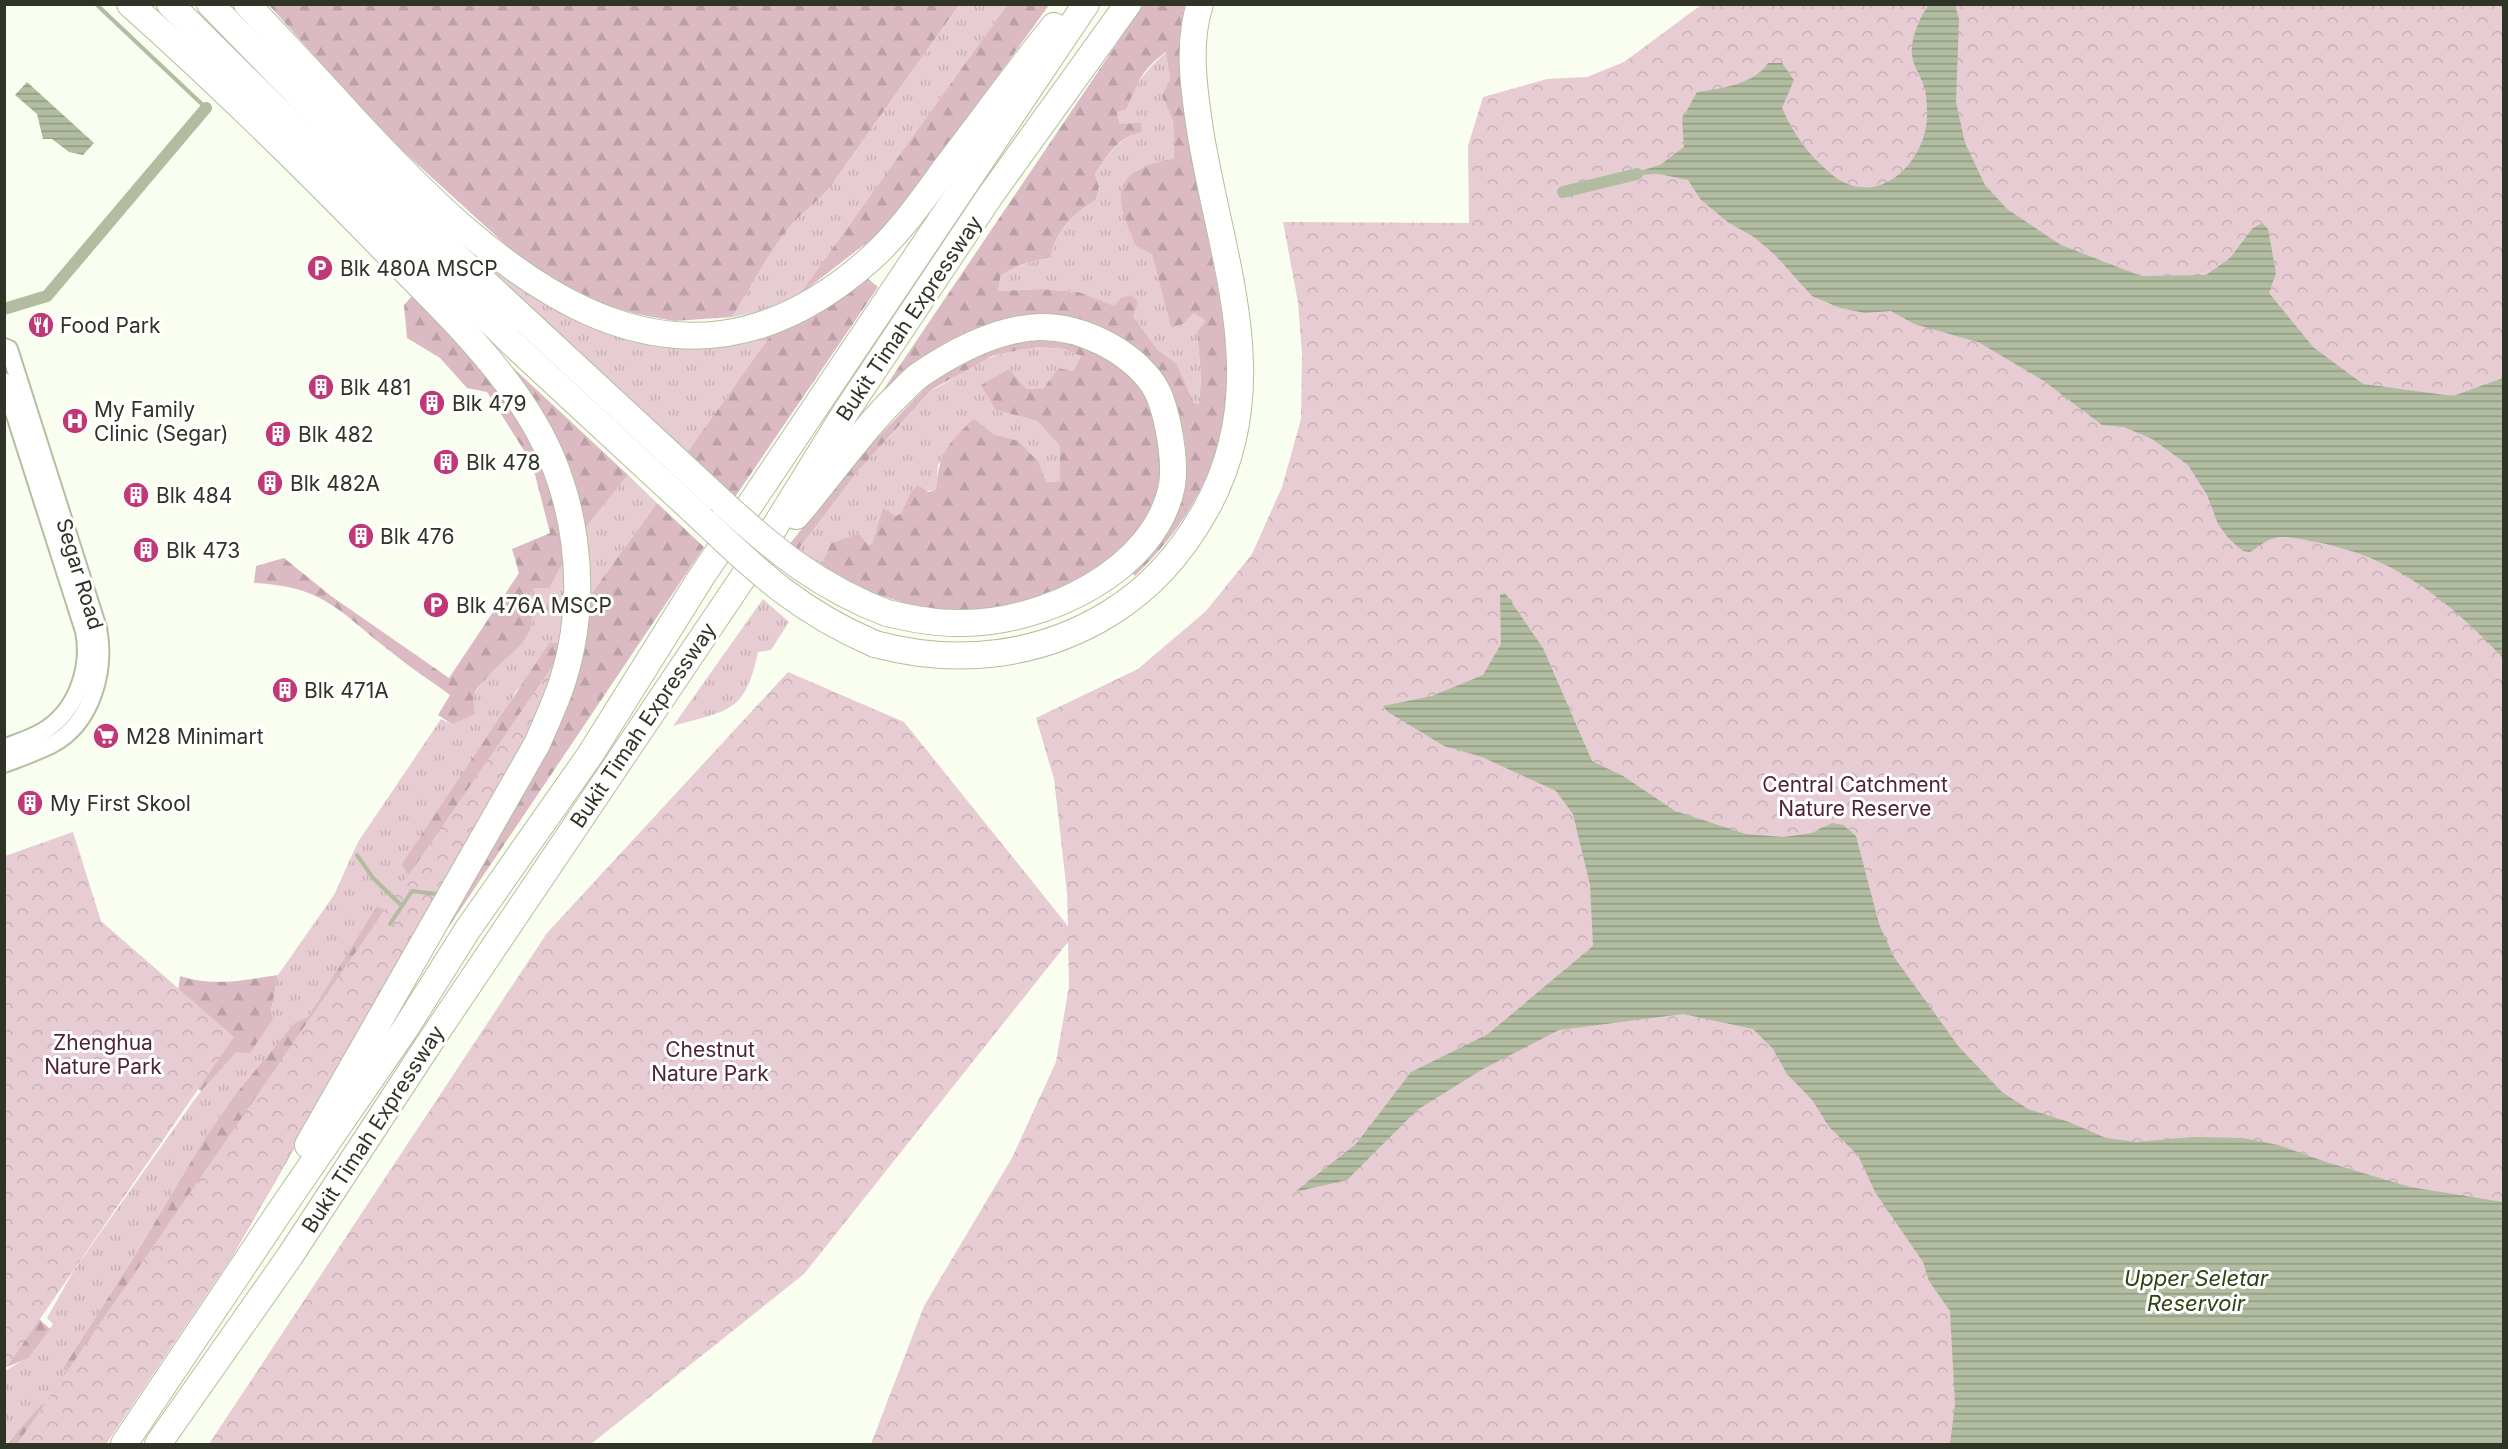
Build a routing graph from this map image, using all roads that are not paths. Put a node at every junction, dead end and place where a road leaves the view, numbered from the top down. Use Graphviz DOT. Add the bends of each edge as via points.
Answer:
graph roads {
  1 [pos="130,4"];
  2 [pos="142,4"];
  3 [pos="170,4"];
  4 [pos="210,4"];
  5 [pos="247,4"];
  6 [pos="1072,4"];
  7 [pos="1086,4"];
  8 [pos="1128,4"];
  9 [pos="1200,4"];
  10 [pos="190,58"];
  11 [pos="4,347"];
  12 [pos="4,381"];
  13 [pos="748,570"];
  14 [pos="4,748"];
  15 [pos="4,764"];
  16 [pos="278,1214"];
  17 [pos="124,1444"];
  18 [pos="158,1444"];
  1 -- 10 [label="highway"];
  2 -- 10 [label="highway"];
  3 -- 9 [label="highway, bridge" via="512,343 761,575 814,615 875,644 932,656 980,656 1031,648 1062,638 1128,602 1183,547 1223,474 1236,429 1242,381 1237,315 1193,85"];
  4 -- 13 [label="highway, bridge" via="452,252 754,532 809,575 852,599 887,613 964,624 1032,613 1100,581 1133,554 1158,524 1172,484 1172,445 1154,385 1130,360 1090,336 1040,327 996,335 954,354 916,377 873,421 803,507"];
  5 -- 6 [label="highway" via="435,205 483,246 523,276 574,305 613,322 687,337 750,328 793,313 871,259 916,207"];
  7 -- 16 [label="highway, Bukit Timah Expressway" via="700,579 590,755 468,929 405,1029"];
  8 -- 13 [label="highway, Bukit Timah Expressway" via="990,196 845,413"];
  10 -- 16 [label="highway" via="349,213 473,344 526,410 562,485 573,527 577,593 574,630 563,680 537,744 306,1148"];
  11 -- 15 [label="street, Segar Road" via="9,349 98,628 101,661 91,699 74,724 53,744"];
  12 -- 14 [label="street, Segar Road" via="84,631 87,658 79,688 61,716 47,729"];
  13 -- 18 [label="highway, Bukit Timah Expressway" via="291,1256"];
  16 -- 17 [label="highway, Bukit Timah Expressway"];
}
